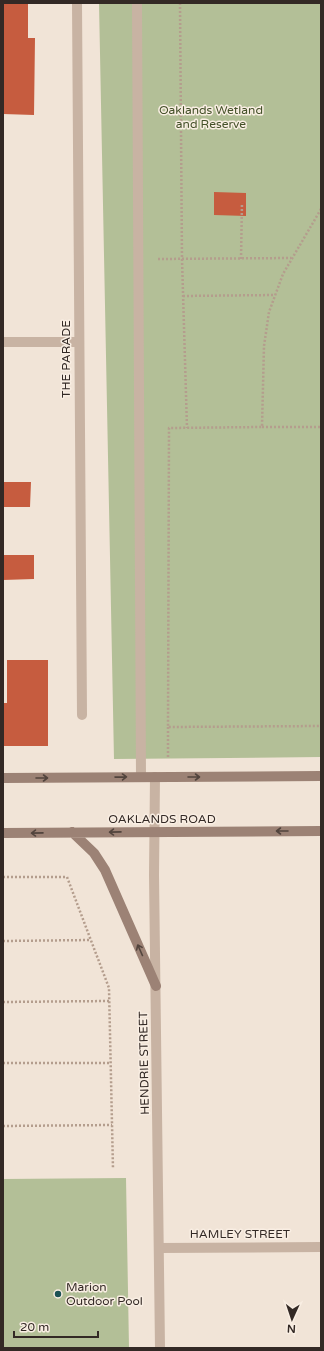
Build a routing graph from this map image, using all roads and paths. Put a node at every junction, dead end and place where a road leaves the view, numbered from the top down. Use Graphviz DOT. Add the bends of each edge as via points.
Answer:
graph roads {
  1 [pos="77,3"];
  2 [pos="137,3"];
  3 [pos="180,3"];
  4 [pos="242,203"];
  5 [pos="321,209"];
  6 [pos="291,258"];
  7 [pos="138,259"];
  8 [pos="182,259"];
  9 [pos="242,259"];
  10 [pos="275,295"];
  11 [pos="183,296"];
  12 [pos="3,342"];
  13 [pos="79,342"];
  14 [pos="262,427"];
  15 [pos="321,427"];
  16 [pos="187,428"];
  17 [pos="82,716"];
  18 [pos="321,726"];
  19 [pos="168,727"];
  20 [pos="321,776"];
  21 [pos="141,777"];
  22 [pos="155,777"];
  23 [pos="168,777"];
  24 [pos="3,778"];
  25 [pos="321,831"];
  26 [pos="72,832"];
  27 [pos="154,832"];
  28 [pos="3,833"];
  29 [pos="3,877"];
  30 [pos="91,940"];
  31 [pos="3,941"];
  32 [pos="156,986"];
  33 [pos="110,1001"];
  34 [pos="3,1002"];
  35 [pos="111,1062"];
  36 [pos="3,1063"];
  37 [pos="112,1125"];
  38 [pos="3,1126"];
  39 [pos="113,1169"];
  40 [pos="321,1247"];
  41 [pos="159,1248"];
  42 [pos="160,1348"];
  1 -- 13 [label="street, THE PARADE"];
  2 -- 7 [label="street"];
  3 -- 8 [label="path"];
  4 -- 9 [label="path"];
  5 -- 6 [label="path"];
  6 -- 9 [label="path"];
  6 -- 10 [label="path"];
  7 -- 8 [label="path"];
  7 -- 21 [label="street"];
  8 -- 9 [label="path"];
  8 -- 11 [label="path"];
  10 -- 11 [label="path"];
  10 -- 14 [label="path" via="269,312 264,346"];
  11 -- 16 [label="path"];
  12 -- 13 [label="street"];
  13 -- 17 [label="street, THE PARADE"];
  14 -- 15 [label="path"];
  14 -- 16 [label="path"];
  16 -- 19 [label="path" via="169,428"];
  18 -- 19 [label="path"];
  19 -- 23 [label="path"];
  23 -- 20 [label="main road, one-way"];
  21 -- 22 [label="main road"];
  24 -- 21 [label="main road, one-way"];
  22 -- 23 [label="main road"];
  22 -- 27 [label="street, HENDRIE STREET"];
  25 -- 27 [label="main road, OAKLANDS ROAD, one-way"];
  27 -- 26 [label="main road, OAKLANDS ROAD, one-way"];
  26 -- 28 [label="main road, OAKLANDS ROAD, one-way"];
  32 -- 26 [label="main road, one-way" via="105,870 94,853"];
  27 -- 32 [label="street, HENDRIE STREET"];
  29 -- 30 [label="path" via="67,877"];
  30 -- 31 [label="path"];
  30 -- 33 [label="path" via="109,988"];
  32 -- 41 [label="street, HENDRIE STREET"];
  33 -- 34 [label="path"];
  33 -- 35 [label="path"];
  35 -- 36 [label="path"];
  35 -- 37 [label="path"];
  37 -- 38 [label="path"];
  37 -- 39 [label="path"];
  40 -- 41 [label="street, HAMLEY STREET"];
  41 -- 42 [label="street, HENDRIE STREET"];
}
